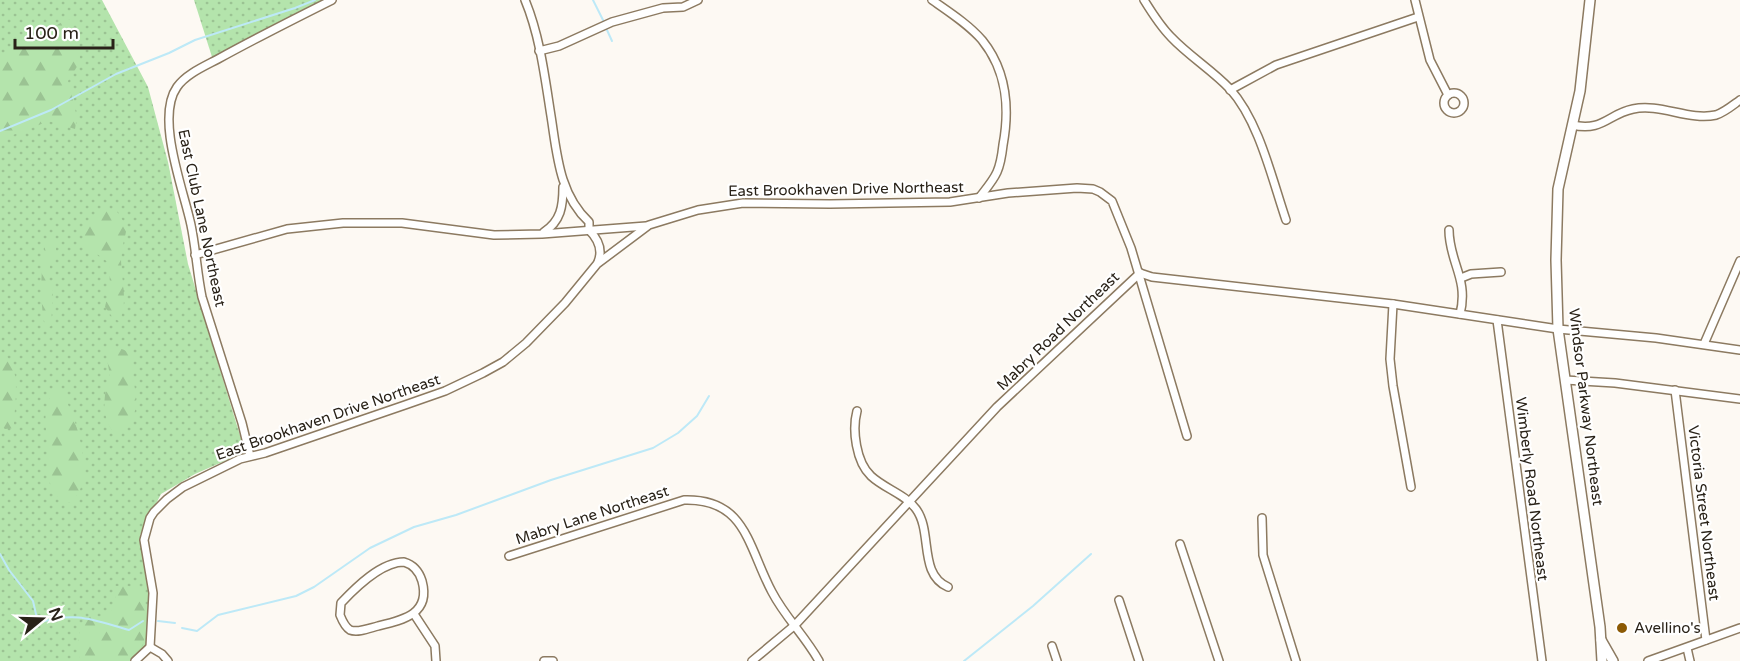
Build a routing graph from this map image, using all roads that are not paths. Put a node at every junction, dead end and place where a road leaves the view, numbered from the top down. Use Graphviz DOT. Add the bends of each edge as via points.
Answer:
graph roads {
  1 [pos="332,0"];
  2 [pos="525,0"];
  3 [pos="698,0"];
  4 [pos="932,0"];
  5 [pos="1144,0"];
  6 [pos="1415,0"];
  7 [pos="1590,0"];
  8 [pos="664,4"];
  9 [pos="1418,17"];
  10 [pos="539,51"];
  11 [pos="1230,90"];
  12 [pos="1448,95"];
  13 [pos="1740,100"];
  14 [pos="1572,125"];
  15 [pos="563,183"];
  16 [pos="979,198"];
  17 [pos="1286,220"];
  18 [pos="589,222"];
  19 [pos="649,225"];
  20 [pos="602,228"];
  21 [pos="589,230"];
  22 [pos="1449,230"];
  23 [pos="542,234"];
  24 [pos="195,255"];
  25 [pos="1740,261"];
  26 [pos="597,264"];
  27 [pos="1501,272"];
  28 [pos="1141,276"];
  29 [pos="1461,278"];
  30 [pos="1393,304"];
  31 [pos="1460,314"];
  32 [pos="1497,320"];
  33 [pos="1558,329"];
  34 [pos="1704,344"];
  35 [pos="1740,350"];
  36 [pos="1565,380"];
  37 [pos="1675,390"];
  38 [pos="1740,399"];
  39 [pos="857,411"];
  40 [pos="1187,436"];
  41 [pos="250,456"];
  42 [pos="1412,487"];
  43 [pos="909,501"];
  44 [pos="1262,518"];
  45 [pos="1180,544"];
  46 [pos="509,556"];
  47 [pos="948,587"];
  48 [pos="1119,600"];
  49 [pos="414,614"];
  50 [pos="795,626"];
  51 [pos="1740,628"];
  52 [pos="1602,640"];
  53 [pos="1707,640"];
  54 [pos="1052,646"];
  55 [pos="150,647"];
  56 [pos="1687,648"];
  57 [pos="135,661"];
  58 [pos="168,661"];
  59 [pos="436,661"];
  60 [pos="544,661"];
  61 [pos="553,661"];
  62 [pos="752,661"];
  63 [pos="819,661"];
  64 [pos="1057,661"];
  65 [pos="1139,661"];
  66 [pos="1219,661"];
  67 [pos="1296,661"];
  68 [pos="1542,661"];
  69 [pos="1602,661"];
  70 [pos="1613,661"];
  71 [pos="1648,661"];
  72 [pos="1690,661"];
  1 -- 24 [label="street, East Club Lane Northeast" via="206,66 176,88 168,124"];
  2 -- 10 [label="street"];
  3 -- 8 [label="street" via="683,6"];
  4 -- 16 [label="street" via="966,24 982,41 994,58 1006,91 1007,124 1000,163"];
  5 -- 11 [label="street" via="1171,37"];
  6 -- 9 [label="street"];
  7 -- 14 [label="street, Windsor Parkway Northeast" via="1580,91"];
  8 -- 10 [label="street"];
  9 -- 11 [label="street" via="1276,65"];
  9 -- 12 [label="street" via="1430,60"];
  10 -- 15 [label="street"];
  11 -- 17 [label="street" via="1253,127"];
  13 -- 14 [label="street" via="1716,115 1634,109 1601,125"];
  14 -- 33 [label="street, Windsor Parkway Northeast" via="1558,189"];
  15 -- 18 [label="street"];
  15 -- 23 [label="street" via="560,216"];
  16 -- 19 [label="street, East Brookhaven Drive Northeast" via="950,202 743,202"];
  16 -- 28 [label="street, East Brookhaven Drive Northeast" via="1077,188 1100,192 1112,201"];
  18 -- 20 [label="street"];
  18 -- 21 [label="street"];
  19 -- 20 [label="street"];
  19 -- 26 [label="street, East Brookhaven Drive Northeast"];
  20 -- 21 [label="street"];
  21 -- 23 [label="street"];
  21 -- 26 [label="street" via="600,249"];
  22 -- 29 [label="street" via="1451,251"];
  23 -- 24 [label="street" via="485,234 402,223 343,223 287,229"];
  24 -- 41 [label="street, East Club Lane Northeast" via="202,297"];
  25 -- 34 [label="street"];
  26 -- 41 [label="street, East Brookhaven Drive Northeast" via="538,333 503,362 445,391"];
  27 -- 29 [label="street"];
  28 -- 30 [label="street, Mabry Road Northeast"];
  28 -- 40 [label="street, East Brookhaven Drive Northeast"];
  28 -- 43 [label="street, Mabry Road Northeast" via="1116,293 997,407"];
  29 -- 31 [label="street" via="1464,291"];
  30 -- 31 [label="street, Mabry Road Northeast"];
  30 -- 42 [label="street" via="1390,359"];
  31 -- 32 [label="street, Mabry Road Northeast"];
  32 -- 33 [label="street, Mabry Road Northeast"];
  32 -- 68 [label="street, Wimberly Road Northeast"];
  33 -- 34 [label="street, Mabry Road Northeast"];
  33 -- 36 [label="street, Windsor Parkway Northeast"];
  34 -- 35 [label="street, Mabry Road Northeast"];
  36 -- 37 [label="street"];
  36 -- 52 [label="street, Windsor Parkway Northeast"];
  37 -- 38 [label="street"];
  37 -- 53 [label="street, Victoria Street Northeast"];
  39 -- 43 [label="street" via="854,429 865,466 871,476"];
  41 -- 55 [label="street, East Brookhaven Drive Northeast" via="222,466 183,488 150,518 144,540 153,593"];
  43 -- 47 [label="street" via="923,524 933,573"];
  43 -- 50 [label="street, Mabry Road Northeast"];
  44 -- 67 [label="street" via="1263,555"];
  45 -- 66 [label="street"];
  46 -- 50 [label="street, Mabry Lane Northeast" via="667,504 699,499 718,504 735,517 772,593"];
  48 -- 65 [label="street"];
  49 -- 49 [label="street" via="423,599 422,584 416,568 404,562 380,570 344,600 339,610 350,630 357,631"];
  49 -- 59 [label="street" via="435,646"];
  50 -- 62 [label="street, Mabry Road Northeast"];
  50 -- 63 [label="street, Mabry Lane Northeast"];
  51 -- 53 [label="street"];
  52 -- 69 [label="street, Windsor Parkway Northeast"];
  52 -- 70 [label="street, Windsor Parkway Northeast"];
  53 -- 56 [label="street"];
  54 -- 64 [label="street"];
  55 -- 57 [label="street"];
  55 -- 58 [label="street"];
  56 -- 71 [label="street"];
  56 -- 72 [label="street"];
  60 -- 61 [label="street"];
}
